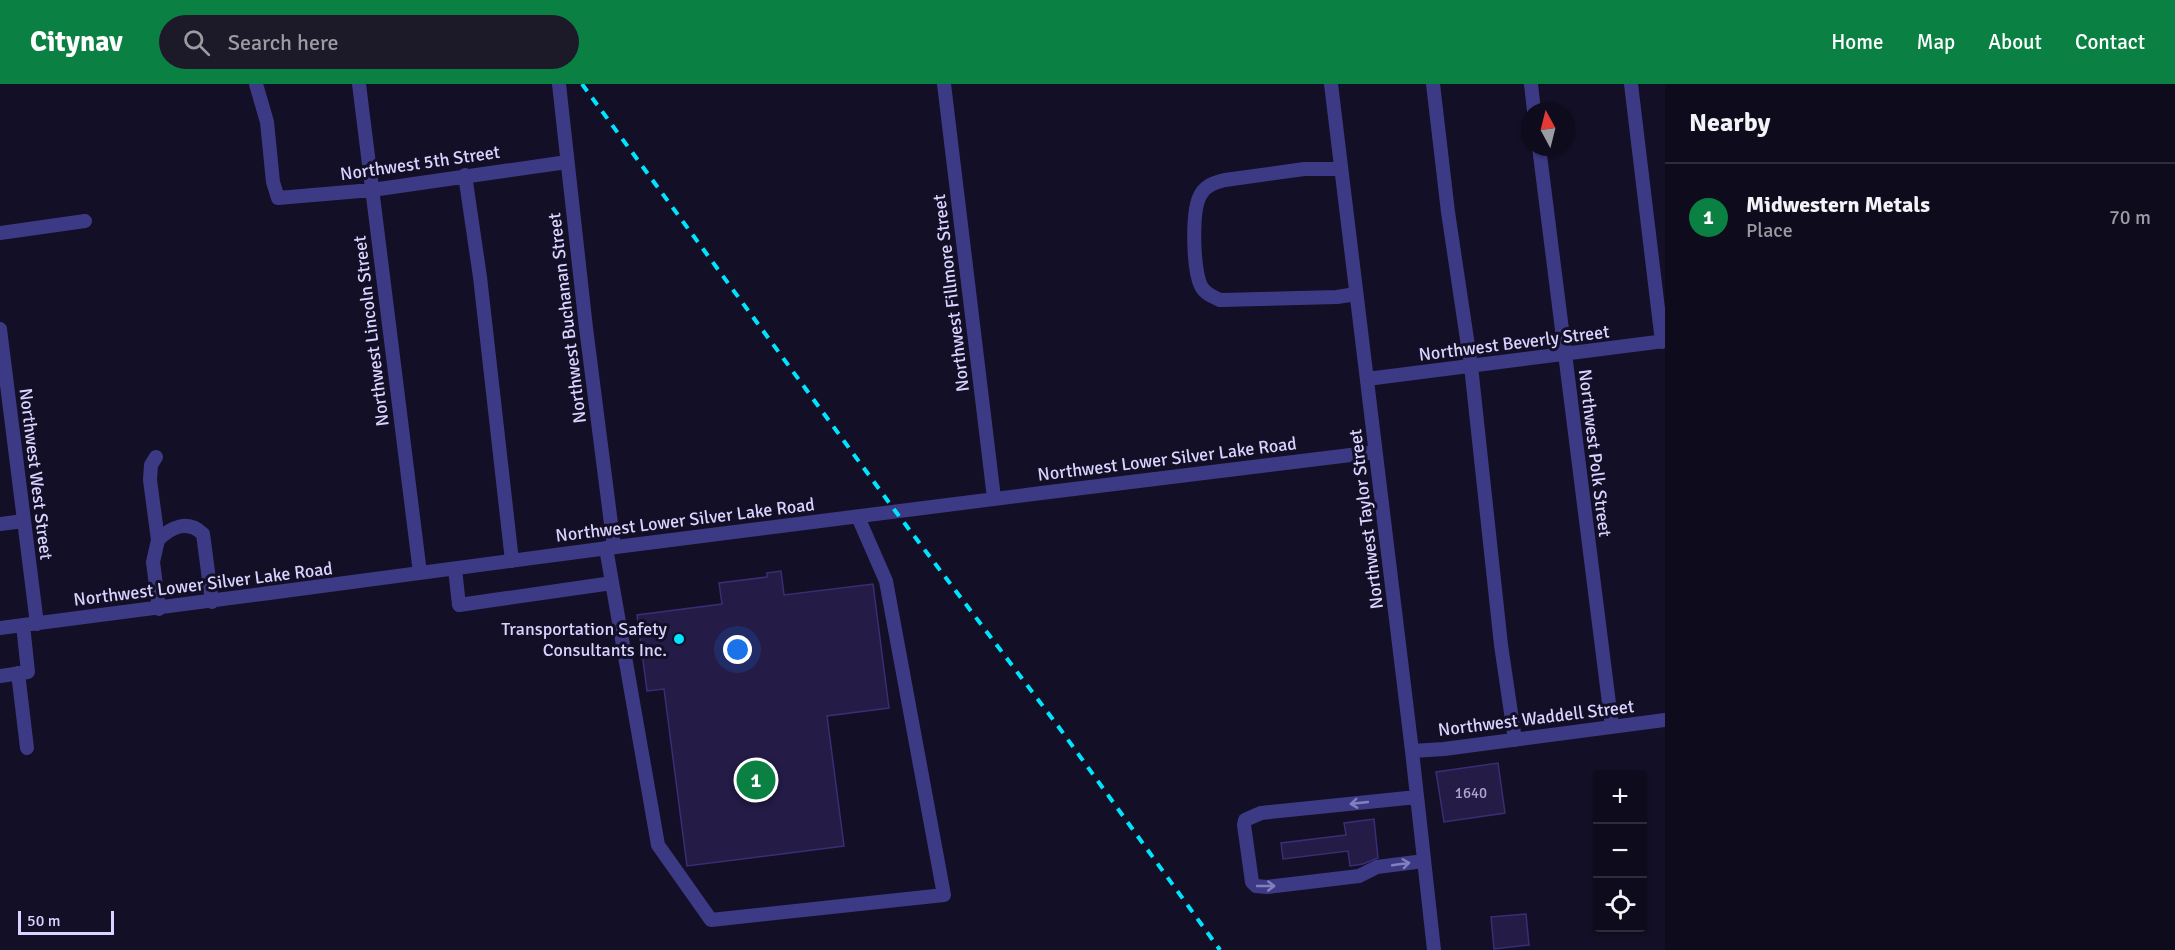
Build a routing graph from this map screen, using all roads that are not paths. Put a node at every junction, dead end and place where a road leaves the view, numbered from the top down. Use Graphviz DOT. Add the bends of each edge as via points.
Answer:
graph roads {
  1 [pos="256,84"];
  2 [pos="359,84"];
  3 [pos="559,84"];
  4 [pos="944,84"];
  5 [pos="1330,84"];
  6 [pos="1433,84"];
  7 [pos="1531,84"];
  8 [pos="1631,84"];
  9 [pos="1533,102"];
  10 [pos="1540,156"];
  11 [pos="567,162"];
  12 [pos="1341,169"];
  13 [pos="465,175"];
  14 [pos="372,190"];
  15 [pos="85,221"];
  16 [pos="0,233"];
  17 [pos="1356,294"];
  18 [pos="0,329"];
  19 [pos="1663,342"];
  20 [pos="1565,355"];
  21 [pos="1471,366"];
  22 [pos="1367,379"];
  23 [pos="1376,452"];
  24 [pos="156,457"];
  25 [pos="994,498"];
  26 [pos="858,517"];
  27 [pos="24,521"];
  28 [pos="0,524"];
  29 [pos="158,540"];
  30 [pos="610,547"];
  31 [pos="512,561"];
  32 [pos="455,569"];
  33 [pos="420,573"];
  34 [pos="612,583"];
  35 [pos="212,602"];
  36 [pos="159,609"];
  37 [pos="30,624"];
  38 [pos="0,628"];
  39 [pos="18,673"];
  40 [pos="0,676"];
  41 [pos="1665,720"];
  42 [pos="1612,727"];
  43 [pos="1515,740"];
  44 [pos="27,748"];
  45 [pos="1412,751"];
  46 [pos="1417,797"];
  47 [pos="1424,861"];
  48 [pos="1434,950"];
  1 -- 14 [label="street, Northwest 5th Street" via="267,122 278,198"];
  2 -- 14 [label="street, Northwest Lincoln Street"];
  3 -- 11 [label="street, Northwest Buchanan Street"];
  4 -- 25 [label="street, Northwest Fillmore Street"];
  5 -- 12 [label="street, Northwest Taylor Street"];
  6 -- 21 [label="street"];
  7 -- 9 [label="street"];
  8 -- 19 [label="street"];
  10 -- 20 [label="street, Northwest Polk Street"];
  11 -- 13 [label="street, Northwest 5th Street"];
  11 -- 30 [label="street, Northwest Buchanan Street"];
  12 -- 17 [label="street, Northwest Taylor Street"];
  12 -- 17 [label="street" via="1304,170 1213,183 1202,192 1196,205 1193,226 1197,264 1201,286 1220,300"];
  13 -- 14 [label="street, Northwest 5th Street"];
  13 -- 31 [label="street"];
  14 -- 33 [label="street, Northwest Lincoln Street"];
  15 -- 16 [label="street"];
  17 -- 22 [label="street, Northwest Taylor Street"];
  18 -- 27 [label="street, Northwest West Street"];
  19 -- 20 [label="street, Northwest Beverly Street"];
  20 -- 21 [label="street, Northwest Beverly Street"];
  20 -- 42 [label="street, Northwest Polk Street"];
  21 -- 22 [label="street, Northwest Beverly Street"];
  21 -- 43 [label="street"];
  22 -- 23 [label="street, Northwest Taylor Street"];
  23 -- 25 [label="street, Northwest Lower Silver Lake Road"];
  23 -- 45 [label="street, Northwest Taylor Street"];
  24 -- 29 [label="street" via="150,480"];
  25 -- 26 [label="street, Northwest Lower Silver Lake Road"];
  26 -- 30 [label="street, Northwest Lower Silver Lake Road"];
  26 -- 34 [label="street, Northwest Buchanan Street" via="886,581 944,895 711,920 658,845"];
  27 -- 28 [label="street"];
  27 -- 37 [label="street, Northwest West Street"];
  29 -- 35 [label="street" via="182,525 197,528 203,534"];
  29 -- 36 [label="street" via="153,562"];
  30 -- 31 [label="street, Northwest Lower Silver Lake Road"];
  30 -- 34 [label="street, Northwest Buchanan Street"];
  31 -- 32 [label="street, Northwest Lower Silver Lake Road"];
  32 -- 33 [label="street, Northwest Lower Silver Lake Road"];
  32 -- 34 [label="street" via="459,605"];
  33 -- 35 [label="street, Northwest Lower Silver Lake Road"];
  35 -- 36 [label="street, Northwest Lower Silver Lake Road"];
  36 -- 37 [label="street, Northwest Lower Silver Lake Road"];
  37 -- 38 [label="street, Northwest Lower Silver Lake Road"];
  37 -- 39 [label="street, Northwest West Street" via="28,672"];
  39 -- 40 [label="street"];
  39 -- 44 [label="street"];
  41 -- 42 [label="street, Northwest Waddell Street"];
  42 -- 43 [label="street, Northwest Waddell Street"];
  43 -- 45 [label="street, Northwest Waddell Street"];
  45 -- 46 [label="street, Northwest Taylor Street"];
  46 -- 47 [label="street, Northwest Taylor Street"];
  46 -- 47 [label="street, one-way" via="1262,813 1245,820 1244,825 1252,882 1256,886 1359,876 1377,867"];
  47 -- 48 [label="street, Northwest Taylor Street"];
}
